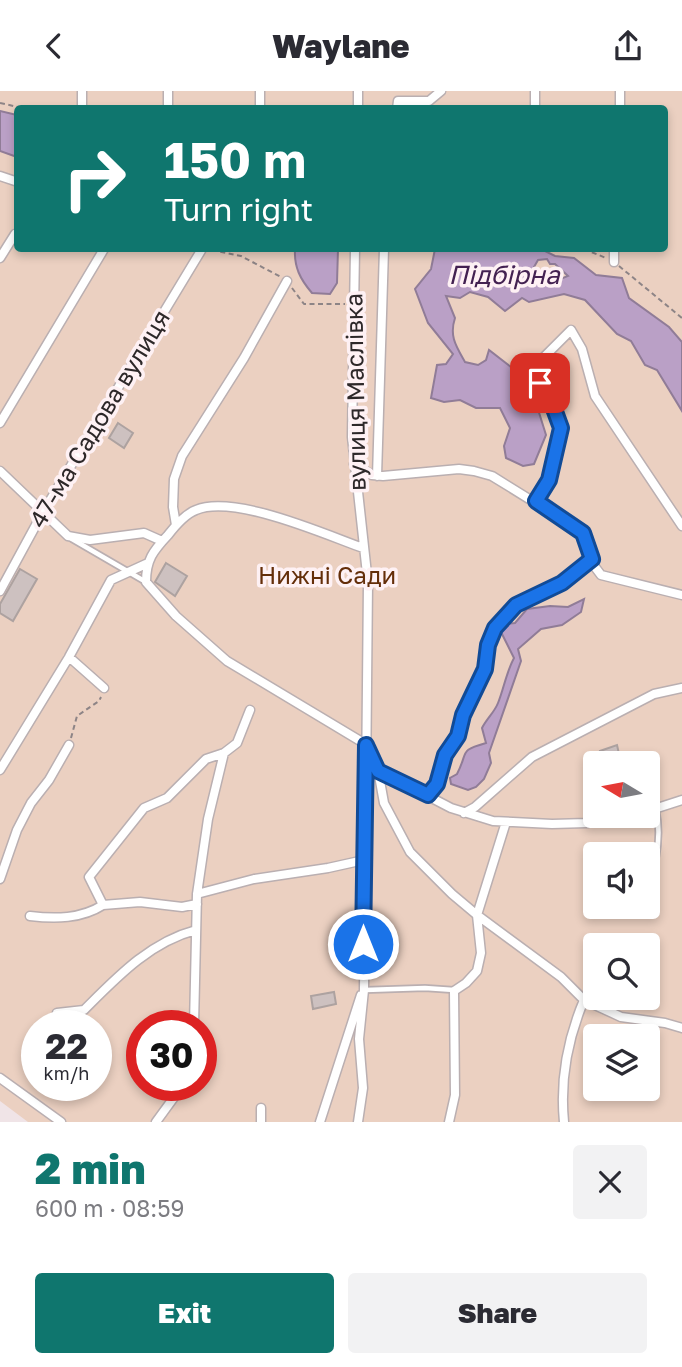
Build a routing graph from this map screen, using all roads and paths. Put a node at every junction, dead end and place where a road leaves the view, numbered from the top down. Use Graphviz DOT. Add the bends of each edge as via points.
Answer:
graph roads {
  1 [pos="397,91"];
  2 [pos="441,91"];
  3 [pos="398,105"];
  4 [pos="14,236"];
  5 [pos="102,252"];
  6 [pos="200,252"];
  7 [pos="355,252"];
  8 [pos="384,252"];
  9 [pos="591,252"];
  10 [pos="614,252"];
  11 [pos="0,258"];
  12 [pos="614,262"];
  13 [pos="287,281"];
  14 [pos="682,318"];
  15 [pos="0,423"];
  16 [pos="354,464"];
  17 [pos="0,471"];
  18 [pos="377,476"];
  19 [pos="536,501"];
  20 [pos="43,512"];
  21 [pos="176,525"];
  22 [pos="682,526"];
  23 [pos="68,536"];
  24 [pos="162,541"];
  25 [pos="363,548"];
  26 [pos="593,563"];
  27 [pos="146,564"];
  28 [pos="128,572"];
  29 [pos="146,582"];
  30 [pos="0,591"];
  31 [pos="682,596"];
  32 [pos="69,657"];
  33 [pos="104,688"];
  34 [pos="682,688"];
  35 [pos="250,710"];
  36 [pos="69,745"];
  37 [pos="366,745"];
  38 [pos="224,753"];
  39 [pos="0,770"];
  40 [pos="378,771"];
  41 [pos="428,795"];
  42 [pos="682,800"];
  43 [pos="660,807"];
  44 [pos="464,813"];
  45 [pos="506,822"];
  46 [pos="583,823"];
  47 [pos="364,860"];
  48 [pos="0,879"];
  49 [pos="197,894"];
  50 [pos="197,904"];
  51 [pos="103,905"];
  52 [pos="477,915"];
  53 [pos="30,916"];
  54 [pos="197,930"];
  55 [pos="364,990"];
  56 [pos="454,991"];
  57 [pos="583,999"];
  58 [pos="583,1002"];
  59 [pos="84,1010"];
  60 [pos="194,1010"];
  61 [pos="606,1010"];
  62 [pos="682,1028"];
  63 [pos="360,1050"];
  64 [pos="341,1053"];
  65 [pos="0,1078"];
  66 [pos="171,1101"];
  67 [pos="261,1108"];
  68 [pos="61,1122"];
  69 [pos="156,1122"];
  70 [pos="261,1122"];
  71 [pos="320,1122"];
  72 [pos="358,1122"];
  73 [pos="449,1122"];
  74 [pos="564,1122"];
  1 -- 3 [label="lane"];
  2 -- 3 [label="street" via="429,101"];
  4 -- 11 [label="street"];
  5 -- 15 [label="street"];
  6 -- 20 [label="street, 47-ма Садова вулиця"];
  7 -- 16 [label="street, вулиця Маслівка"];
  8 -- 18 [label="street"];
  9 -- 12 [label="path"];
  10 -- 12 [label="street"];
  12 -- 14 [label="path"];
  13 -- 21 [label="street" via="181,456 174,479"];
  16 -- 18 [label="street"];
  16 -- 25 [label="street, вулиця Маслівка"];
  17 -- 20 [label="street"];
  18 -- 19 [label="street" via="474,471"];
  19 -- 22 [label="street" via="549,480 561,428 549,395 530,371 571,330 582,349 595,396"];
  19 -- 26 [label="street" via="583,533"];
  20 -- 23 [label="street"];
  20 -- 30 [label="street, 47-ма Садова вулиця"];
  21 -- 24 [label="street"];
  21 -- 25 [label="street" via="194,510 232,507"];
  23 -- 24 [label="street" via="90,540 144,533"];
  23 -- 28 [label="lane"];
  24 -- 27 [label="street"];
  25 -- 37 [label="street, вулиця Маслівка" via="369,583"];
  26 -- 31 [label="street" via="601,575"];
  26 -- 41 [label="street" via="516,605 495,628 485,669 458,736 445,755 437,784"];
  27 -- 28 [label="street"];
  27 -- 29 [label="street"];
  28 -- 29 [label="lane"];
  28 -- 32 [label="street" via="111,580"];
  29 -- 37 [label="street" via="227,661"];
  32 -- 33 [label="street"];
  32 -- 39 [label="street"];
  33 -- 36 [label="path" via="99,701 76,716"];
  34 -- 44 [label="street" via="654,694 532,757"];
  35 -- 38 [label="street" via="237,743"];
  36 -- 48 [label="street" via="17,830"];
  37 -- 40 [label="street"];
  37 -- 47 [label="street, вулиця Маслівка"];
  38 -- 49 [label="street"];
  38 -- 51 [label="street" via="206,759 167,798 144,808 89,877"];
  40 -- 41 [label="street"];
  40 -- 52 [label="street" via="384,803 410,852"];
  41 -- 44 [label="street"];
  42 -- 43 [label="street"];
  44 -- 45 [label="street"];
  45 -- 46 [label="street"];
  45 -- 52 [label="street"];
  47 -- 49 [label="street"];
  47 -- 55 [label="street, вулиця Маслівка"];
  49 -- 50 [label="street"];
  50 -- 51 [label="street"];
  50 -- 54 [label="street"];
  51 -- 53 [label="street" via="89,914 52,919"];
  52 -- 56 [label="street" via="481,953 477,971"];
  52 -- 57 [label="street" via="561,977"];
  54 -- 59 [label="street" via="173,936 119,974"];
  54 -- 60 [label="street"];
  55 -- 56 [label="lane"];
  55 -- 63 [label="street, вулиця Маслівка"];
  55 -- 64 [label="street"];
  56 -- 73 [label="street" via="455,1095"];
  58 -- 74 [label="street" via="566,1057"];
  61 -- 62 [label="street"];
  63 -- 64 [label="street" via="348,1047"];
  63 -- 72 [label="street, вулиця Маслівка" via="363,1088"];
  64 -- 71 [label="street"];
  65 -- 68 [label="street"];
  66 -- 69 [label="street"];
  67 -- 70 [label="street"];
}
